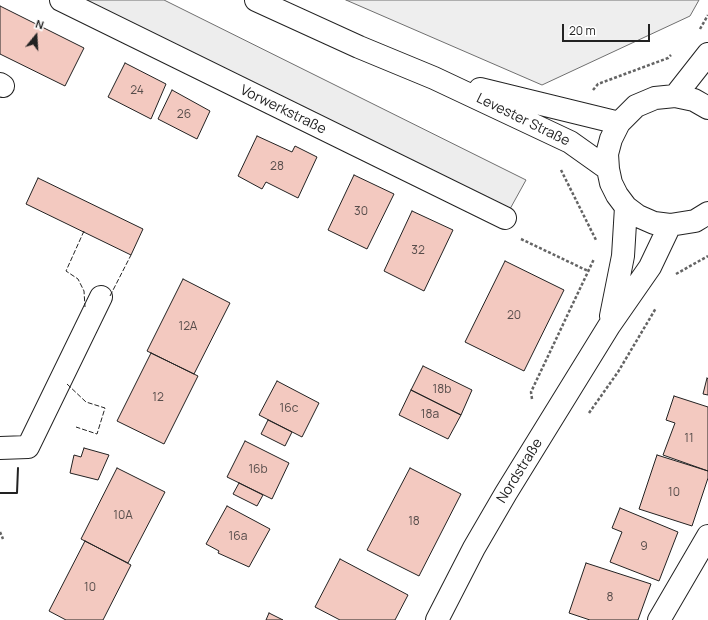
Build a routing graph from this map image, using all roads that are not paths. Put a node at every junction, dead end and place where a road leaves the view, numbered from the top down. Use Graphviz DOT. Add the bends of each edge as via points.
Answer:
graph roads {
  1 [pos="61,0"];
  2 [pos="256,0"];
  3 [pos="708,54"];
  4 [pos="434,78"];
  5 [pos="675,96"];
  6 [pos="708,108"];
  7 [pos="619,123"];
  8 [pos="608,169"];
  9 [pos="626,206"];
  10 [pos="708,213"];
  11 [pos="505,218"];
  12 [pos="670,225"];
  13 [pos="101,297"];
  14 [pos="609,326"];
  15 [pos="0,448"];
  16 [pos="708,536"];
  17 [pos="437,620"];
  18 [pos="659,620"];
  1 -- 11 [label="street, Vorwerkstraße"];
  2 -- 4 [label="street, Levester Straße"];
  3 -- 5 [label="street"];
  4 -- 7 [label="street, Levester Straße"];
  4 -- 8 [label="street, Levester Straße" via="570,142"];
  5 -- 6 [label="street" via="694,100"];
  5 -- 7 [label="street" via="655,98 636,106"];
  7 -- 8 [label="street" via="607,154"];
  8 -- 9 [label="street" via="611,182"];
  9 -- 12 [label="street" via="638,216 654,223"];
  9 -- 14 [label="street, Nordstraße" via="623,256"];
  10 -- 12 [label="street" via="695,221"];
  12 -- 14 [label="street, Nordstraße" via="650,267"];
  13 -- 15 [label="street" via="28,447"];
  14 -- 17 [label="street, Nordstraße" via="474,548"];
  16 -- 18 [label="street"];
}
